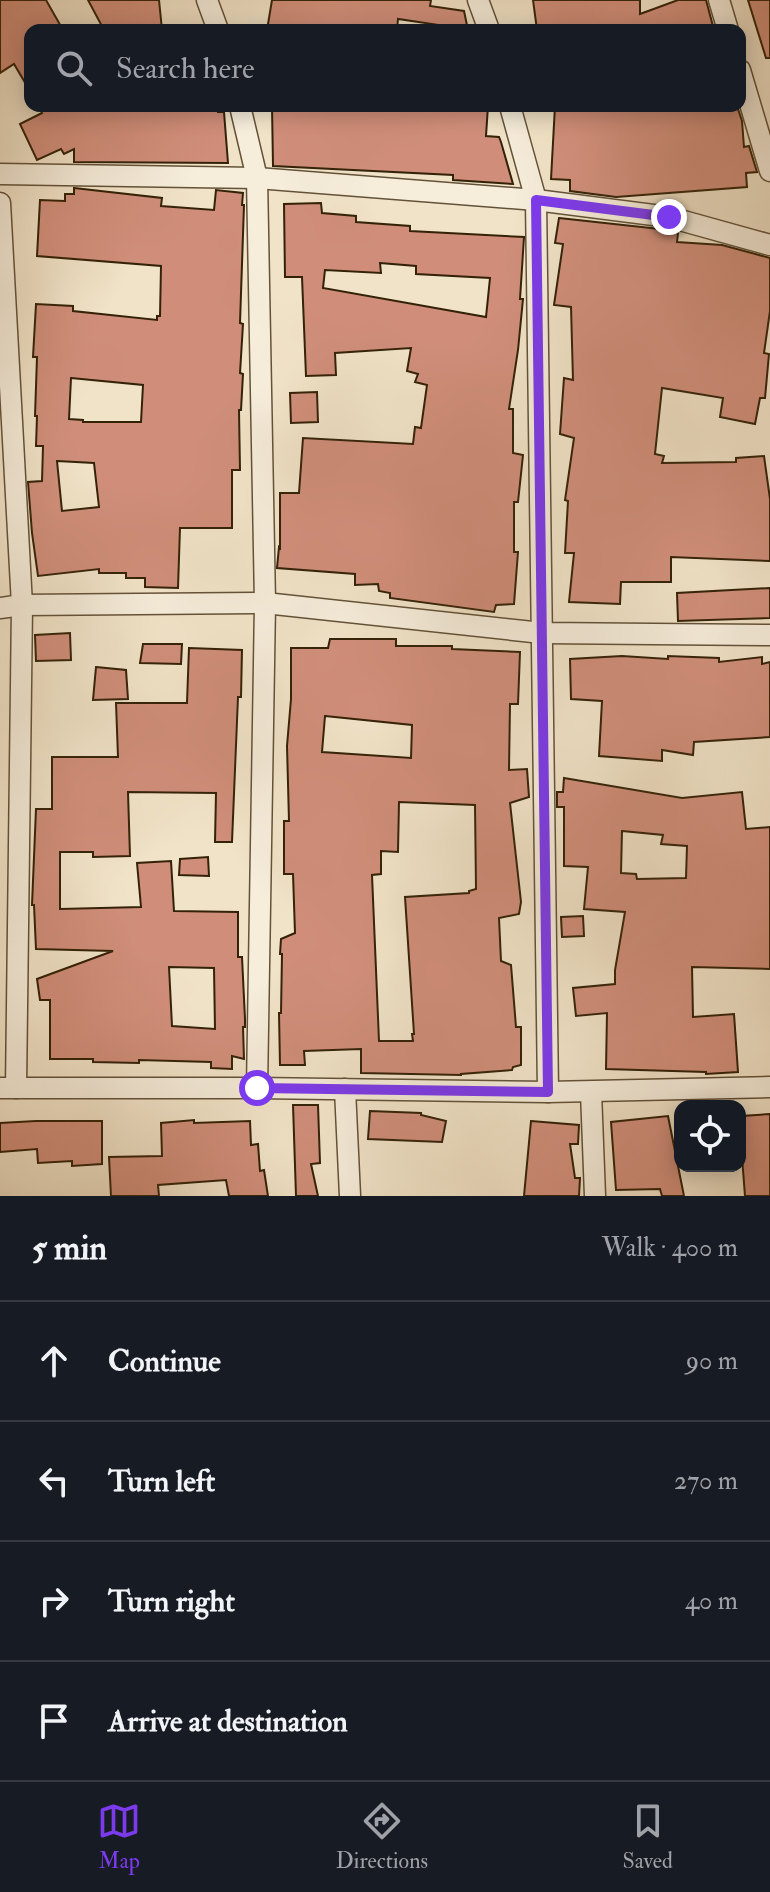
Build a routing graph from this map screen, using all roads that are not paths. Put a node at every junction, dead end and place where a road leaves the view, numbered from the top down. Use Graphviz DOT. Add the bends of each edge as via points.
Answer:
graph roads {
  1 [pos="207,0"];
  2 [pos="478,0"];
  3 [pos="719,0"];
  4 [pos="216,24"];
  5 [pos="487,24"];
  6 [pos="726,24"];
  7 [pos="746,90"];
  8 [pos="241,112"];
  9 [pos="512,112"];
  10 [pos="770,171"];
  11 [pos="0,174"];
  12 [pos="257,178"];
  13 [pos="536,200"];
  14 [pos="0,203"];
  15 [pos="770,245"];
  16 [pos="265,603"];
  17 [pos="22,605"];
  18 [pos="0,608"];
  19 [pos="542,633"];
  20 [pos="770,635"];
  21 [pos="770,1087"];
  22 [pos="8,1088"];
  23 [pos="257,1088"];
  24 [pos="345,1089"];
  25 [pos="548,1092"];
  26 [pos="591,1092"];
  27 [pos="350,1196"];
  28 [pos="595,1196"];
  1 -- 4 [label="street"];
  2 -- 5 [label="street"];
  3 -- 6 [label="street"];
  7 -- 10 [label="street"];
  8 -- 12 [label="street"];
  9 -- 13 [label="street"];
  11 -- 12 [label="street"];
  12 -- 13 [label="street"];
  12 -- 16 [label="street"];
  13 -- 15 [label="street" via="669,217"];
  13 -- 19 [label="street"];
  14 -- 17 [label="street"];
  16 -- 17 [label="street"];
  16 -- 19 [label="street"];
  16 -- 23 [label="street"];
  17 -- 18 [label="street"];
  17 -- 22 [label="street"];
  19 -- 20 [label="street"];
  19 -- 25 [label="street"];
  21 -- 26 [label="street"];
  22 -- 23 [label="street"];
  23 -- 24 [label="street"];
  24 -- 25 [label="street"];
  24 -- 27 [label="street"];
  25 -- 26 [label="street"];
  26 -- 28 [label="street"];
}
